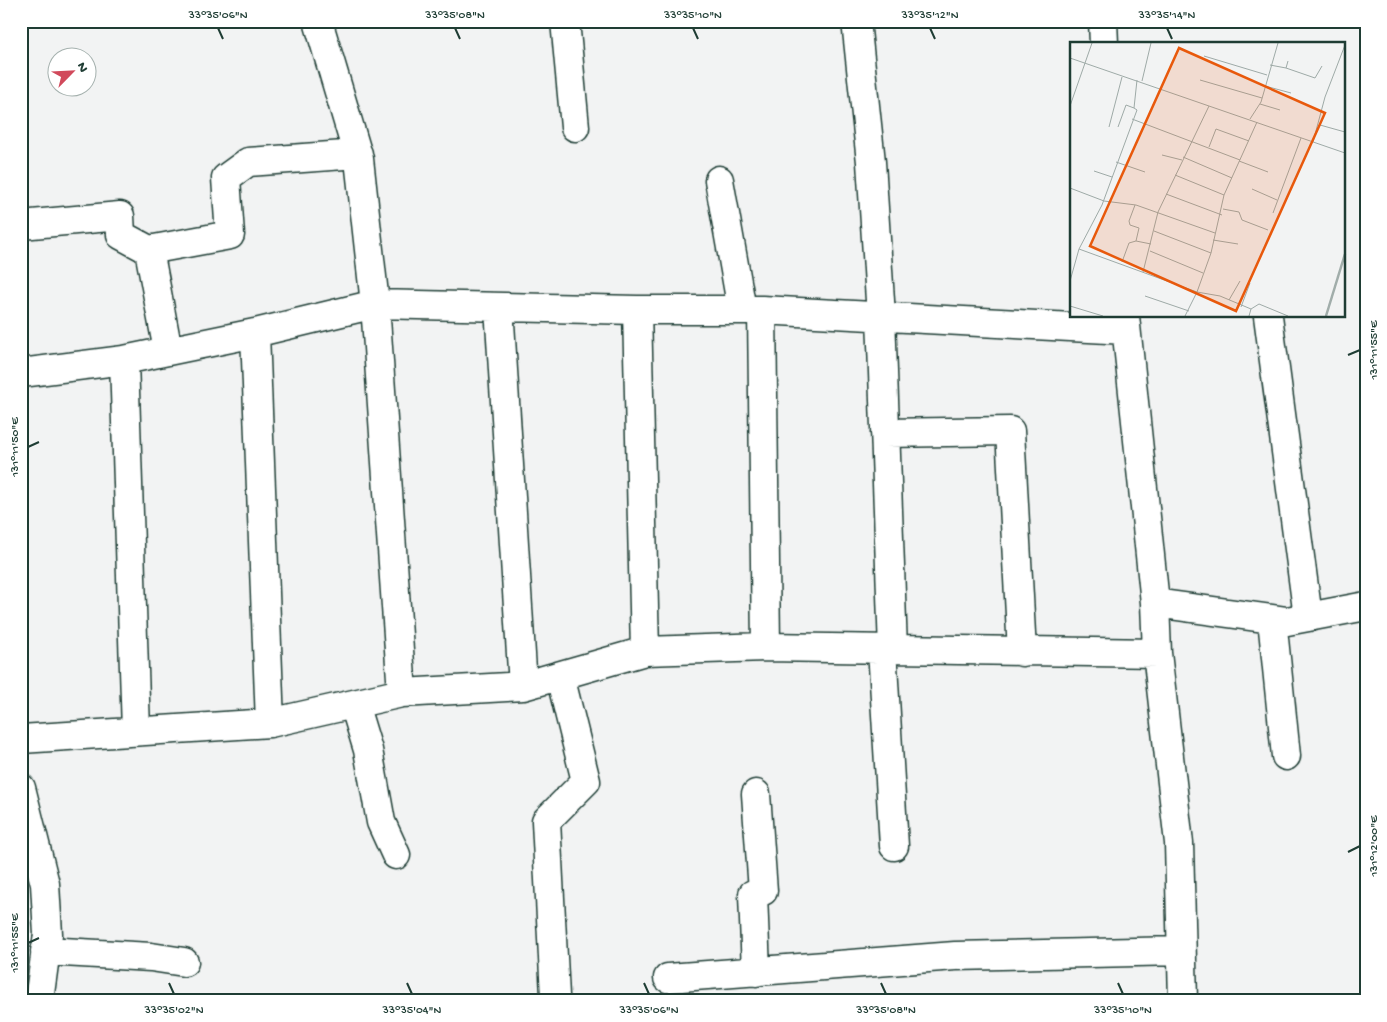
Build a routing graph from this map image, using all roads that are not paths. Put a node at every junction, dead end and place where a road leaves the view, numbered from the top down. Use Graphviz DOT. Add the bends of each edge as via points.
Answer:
graph roads {
  1 [pos="318,21"];
  2 [pos="564,21"];
  3 [pos="856,21"];
  4 [pos="1103,21"];
  5 [pos="1104,42"];
  6 [pos="575,127"];
  7 [pos="358,154"];
  8 [pos="719,180"];
  9 [pos="21,225"];
  10 [pos="149,250"];
  11 [pos="375,304"];
  12 [pos="499,307"];
  13 [pos="637,310"];
  14 [pos="752,310"];
  15 [pos="881,316"];
  16 [pos="1268,318"];
  17 [pos="1126,323"];
  18 [pos="255,333"];
  19 [pos="168,351"];
  20 [pos="124,360"];
  21 [pos="21,373"];
  22 [pos="885,434"];
  23 [pos="1155,603"];
  24 [pos="1366,606"];
  25 [pos="1308,617"];
  26 [pos="1272,619"];
  27 [pos="766,647"];
  28 [pos="888,650"];
  29 [pos="645,651"];
  30 [pos="1022,652"];
  31 [pos="1157,653"];
  32 [pos="560,676"];
  33 [pos="523,686"];
  34 [pos="402,693"];
  35 [pos="354,704"];
  36 [pos="270,723"];
  37 [pos="136,731"];
  38 [pos="21,739"];
  39 [pos="1286,756"];
  40 [pos="21,788"];
  41 [pos="756,794"];
  42 [pos="894,846"];
  43 [pos="396,855"];
  44 [pos="45,951"];
  45 [pos="1181,951"];
  46 [pos="184,962"];
  47 [pos="756,972"];
  48 [pos="668,978"];
  49 [pos="555,996"];
  50 [pos="38,1001"];
  51 [pos="1183,1001"];
  1 -- 7 [label="street"];
  2 -- 6 [label="street"];
  3 -- 15 [label="street" via="871,162"];
  4 -- 5 [label="street"];
  7 -- 10 [label="street" via="248,162 226,178 230,235"];
  7 -- 11 [label="street"];
  8 -- 14 [label="street"];
  9 -- 10 [label="street" via="120,216 121,235"];
  10 -- 19 [label="street"];
  11 -- 12 [label="street"];
  11 -- 18 [label="street"];
  11 -- 34 [label="street"];
  12 -- 13 [label="street"];
  12 -- 33 [label="street"];
  13 -- 14 [label="street"];
  13 -- 29 [label="street"];
  14 -- 15 [label="street"];
  14 -- 27 [label="street"];
  15 -- 17 [label="street"];
  15 -- 22 [label="street"];
  16 -- 25 [label="street"];
  17 -- 23 [label="street"];
  18 -- 19 [label="street"];
  18 -- 36 [label="street"];
  19 -- 20 [label="street"];
  20 -- 21 [label="street"];
  20 -- 37 [label="street"];
  22 -- 28 [label="street"];
  22 -- 30 [label="street" via="1010,431"];
  23 -- 26 [label="street"];
  23 -- 31 [label="street"];
  24 -- 25 [label="street"];
  25 -- 26 [label="street" via="1287,621"];
  26 -- 39 [label="street"];
  27 -- 28 [label="street"];
  27 -- 29 [label="street"];
  28 -- 30 [label="street"];
  28 -- 42 [label="street"];
  29 -- 32 [label="street"];
  30 -- 31 [label="street"];
  31 -- 45 [label="street" via="1179,843"];
  32 -- 33 [label="street"];
  32 -- 49 [label="street" via="586,781 546,821"];
  33 -- 34 [label="street"];
  34 -- 35 [label="street"];
  35 -- 36 [label="street"];
  35 -- 43 [label="street" via="368,750 381,822"];
  36 -- 37 [label="street"];
  37 -- 38 [label="street"];
  40 -- 44 [label="street" via="45,884 48,934"];
  41 -- 47 [label="street" via="763,891 753,894"];
  44 -- 46 [label="street"];
  44 -- 50 [label="street"];
  45 -- 47 [label="street" via="955,956"];
  45 -- 51 [label="street"];
  47 -- 48 [label="street"];
}
